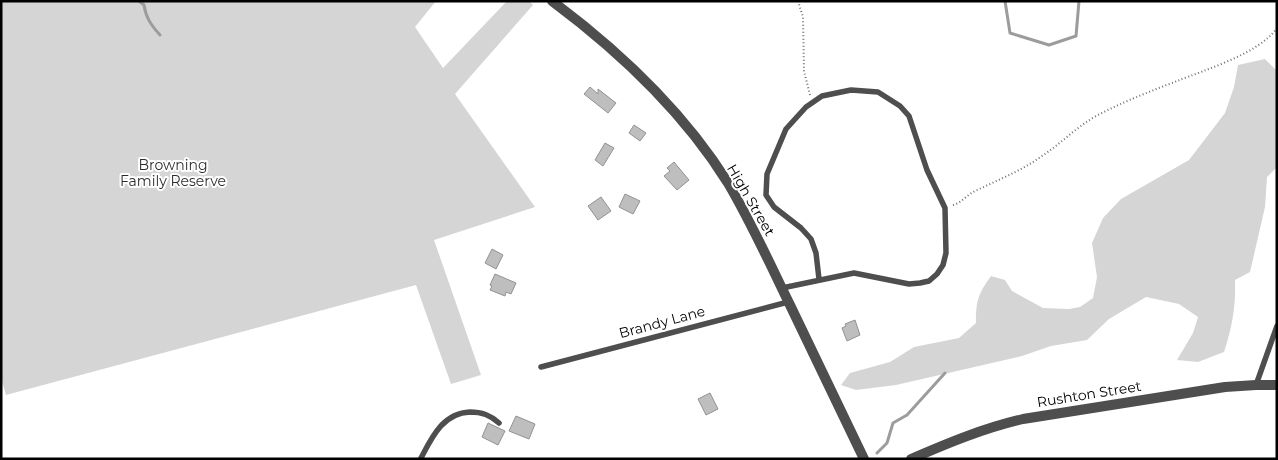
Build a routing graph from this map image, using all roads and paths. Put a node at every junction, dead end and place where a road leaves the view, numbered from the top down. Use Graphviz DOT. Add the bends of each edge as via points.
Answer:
graph roads {
  1 [pos="552,1"];
  2 [pos="798,1"];
  3 [pos="1277,28"];
  4 [pos="812,102"];
  5 [pos="945,208"];
  6 [pos="819,279"];
  7 [pos="782,288"];
  8 [pos="788,302"];
  9 [pos="1277,326"];
  10 [pos="541,367"];
  11 [pos="1256,385"];
  12 [pos="1277,385"];
  13 [pos="499,423"];
  14 [pos="421,458"];
  15 [pos="864,459"];
  16 [pos="911,459"];
  1 -- 7 [label="street, High Street" via="622,58 698,141 727,182"];
  2 -- 4 [label="path" via="803,17 804,71"];
  3 -- 5 [label="path" via="1271,37 1226,62 1099,114 1024,167"];
  4 -- 5 [label="lane" via="822,96 851,90 878,92 900,106 909,116 927,170"];
  4 -- 6 [label="lane" via="786,129 767,174 766,195 774,207 811,239"];
  5 -- 6 [label="lane" via="946,253 943,265 929,281 909,284 854,273"];
  6 -- 7 [label="lane"];
  7 -- 8 [label="street, High Street"];
  8 -- 10 [label="lane, Brandy Lane"];
  8 -- 15 [label="street, High Street"];
  9 -- 11 [label="lane"];
  11 -- 12 [label="street, Rushton Street"];
  11 -- 16 [label="street, Rushton Street" via="1225,387 999,424"];
  13 -- 14 [label="lane" via="484,413 455,415 435,434"];
}
